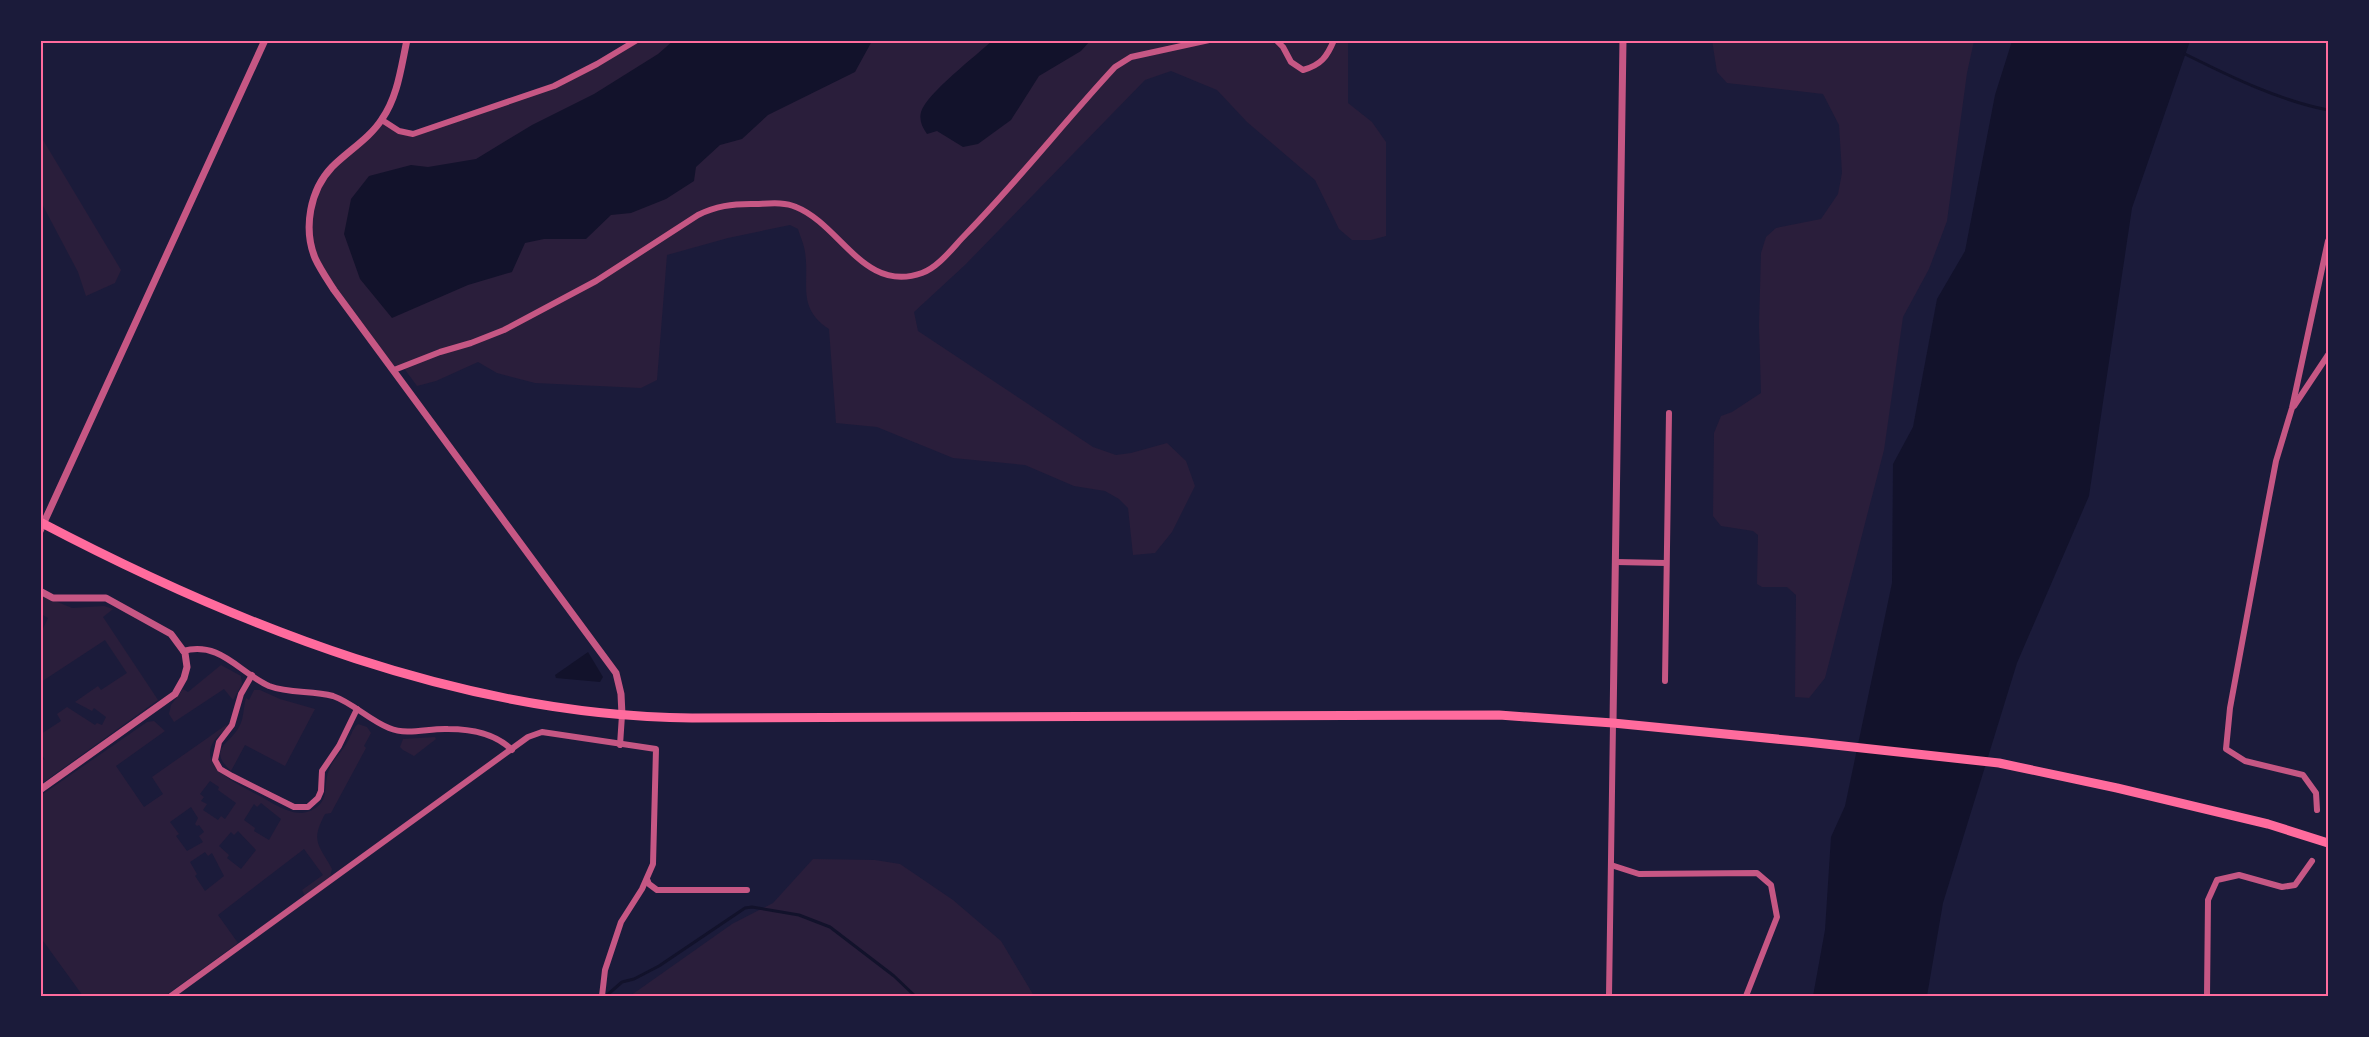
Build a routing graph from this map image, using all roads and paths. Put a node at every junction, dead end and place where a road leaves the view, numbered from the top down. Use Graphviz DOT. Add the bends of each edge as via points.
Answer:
graph roads {
  1 [pos="265,40"];
  2 [pos="407,40"];
  3 [pos="637,40"];
  4 [pos="1209,40"];
  5 [pos="1276,40"];
  6 [pos="1334,40"];
  7 [pos="1623,40"];
  8 [pos="382,120"];
  9 [pos="2328,241"];
  10 [pos="2328,355"];
  11 [pos="394,370"];
  12 [pos="2292,408"];
  13 [pos="1669,413"];
  14 [pos="42,526"];
  15 [pos="1616,562"];
  16 [pos="1666,563"];
  17 [pos="40,591"];
  18 [pos="183,651"];
  19 [pos="252,675"];
  20 [pos="1665,681"];
  21 [pos="357,709"];
  22 [pos="622,715"];
  23 [pos="1613,723"];
  24 [pos="620,745"];
  25 [pos="512,750"];
  26 [pos="40,790"];
  27 [pos="2317,810"];
  28 [pos="2328,843"];
  29 [pos="2312,861"];
  30 [pos="1611,865"];
  31 [pos="647,879"];
  32 [pos="747,890"];
  33 [pos="603,994"];
  34 [pos="171,996"];
  35 [pos="1609,996"];
  36 [pos="1746,996"];
  37 [pos="2207,996"];
  1 -- 14 [label="street"];
  2 -- 8 [label="street" via="395,95"];
  3 -- 8 [label="street" via="554,86 413,134 399,131"];
  4 -- 11 [label="street" via="1131,57 1115,67 985,215 938,263 922,273 896,278 880,274 856,258 825,224 795,206 778,203 714,207 596,281 504,330"];
  5 -- 6 [label="street" via="1291,62 1304,70 1327,58"];
  7 -- 15 [label="street"];
  8 -- 11 [label="street" via="330,169 309,214 309,237 314,256 329,282"];
  9 -- 12 [label="street"];
  10 -- 12 [label="street"];
  11 -- 22 [label="street" via="616,673"];
  12 -- 27 [label="street" via="2276,461 2230,708 2226,749 2245,761 2303,775 2316,793"];
  13 -- 16 [label="street"];
  14 -- 22 [label="highway" via="191,596 319,645 469,689"];
  15 -- 16 [label="street"];
  15 -- 23 [label="street"];
  16 -- 20 [label="street"];
  17 -- 18 [label="street" via="53,598 106,598 171,634"];
  18 -- 19 [label="street" via="209,648"];
  18 -- 26 [label="street" via="187,667 175,694"];
  19 -- 21 [label="street" via="269,686 334,697"];
  19 -- 21 [label="street" via="241,694 232,725 219,742 215,760 220,769 294,807 308,807 318,798 322,771"];
  21 -- 25 [label="street" via="391,729 482,733 497,738"];
  22 -- 23 [label="highway" via="1499,715"];
  22 -- 24 [label="street"];
  23 -- 28 [label="highway" via="2000,764 2268,824"];
  23 -- 30 [label="street"];
  24 -- 25 [label="street" via="542,732"];
  24 -- 31 [label="street" via="656,749 653,864"];
  25 -- 34 [label="street"];
  29 -- 37 [label="street" via="2295,885 2282,887 2239,875 2217,880 2208,900"];
  30 -- 35 [label="street"];
  30 -- 36 [label="street" via="1639,874 1756,873 1771,885 1777,917"];
  31 -- 32 [label="street" via="657,890"];
  31 -- 33 [label="street" via="621,922 605,970"];
}
